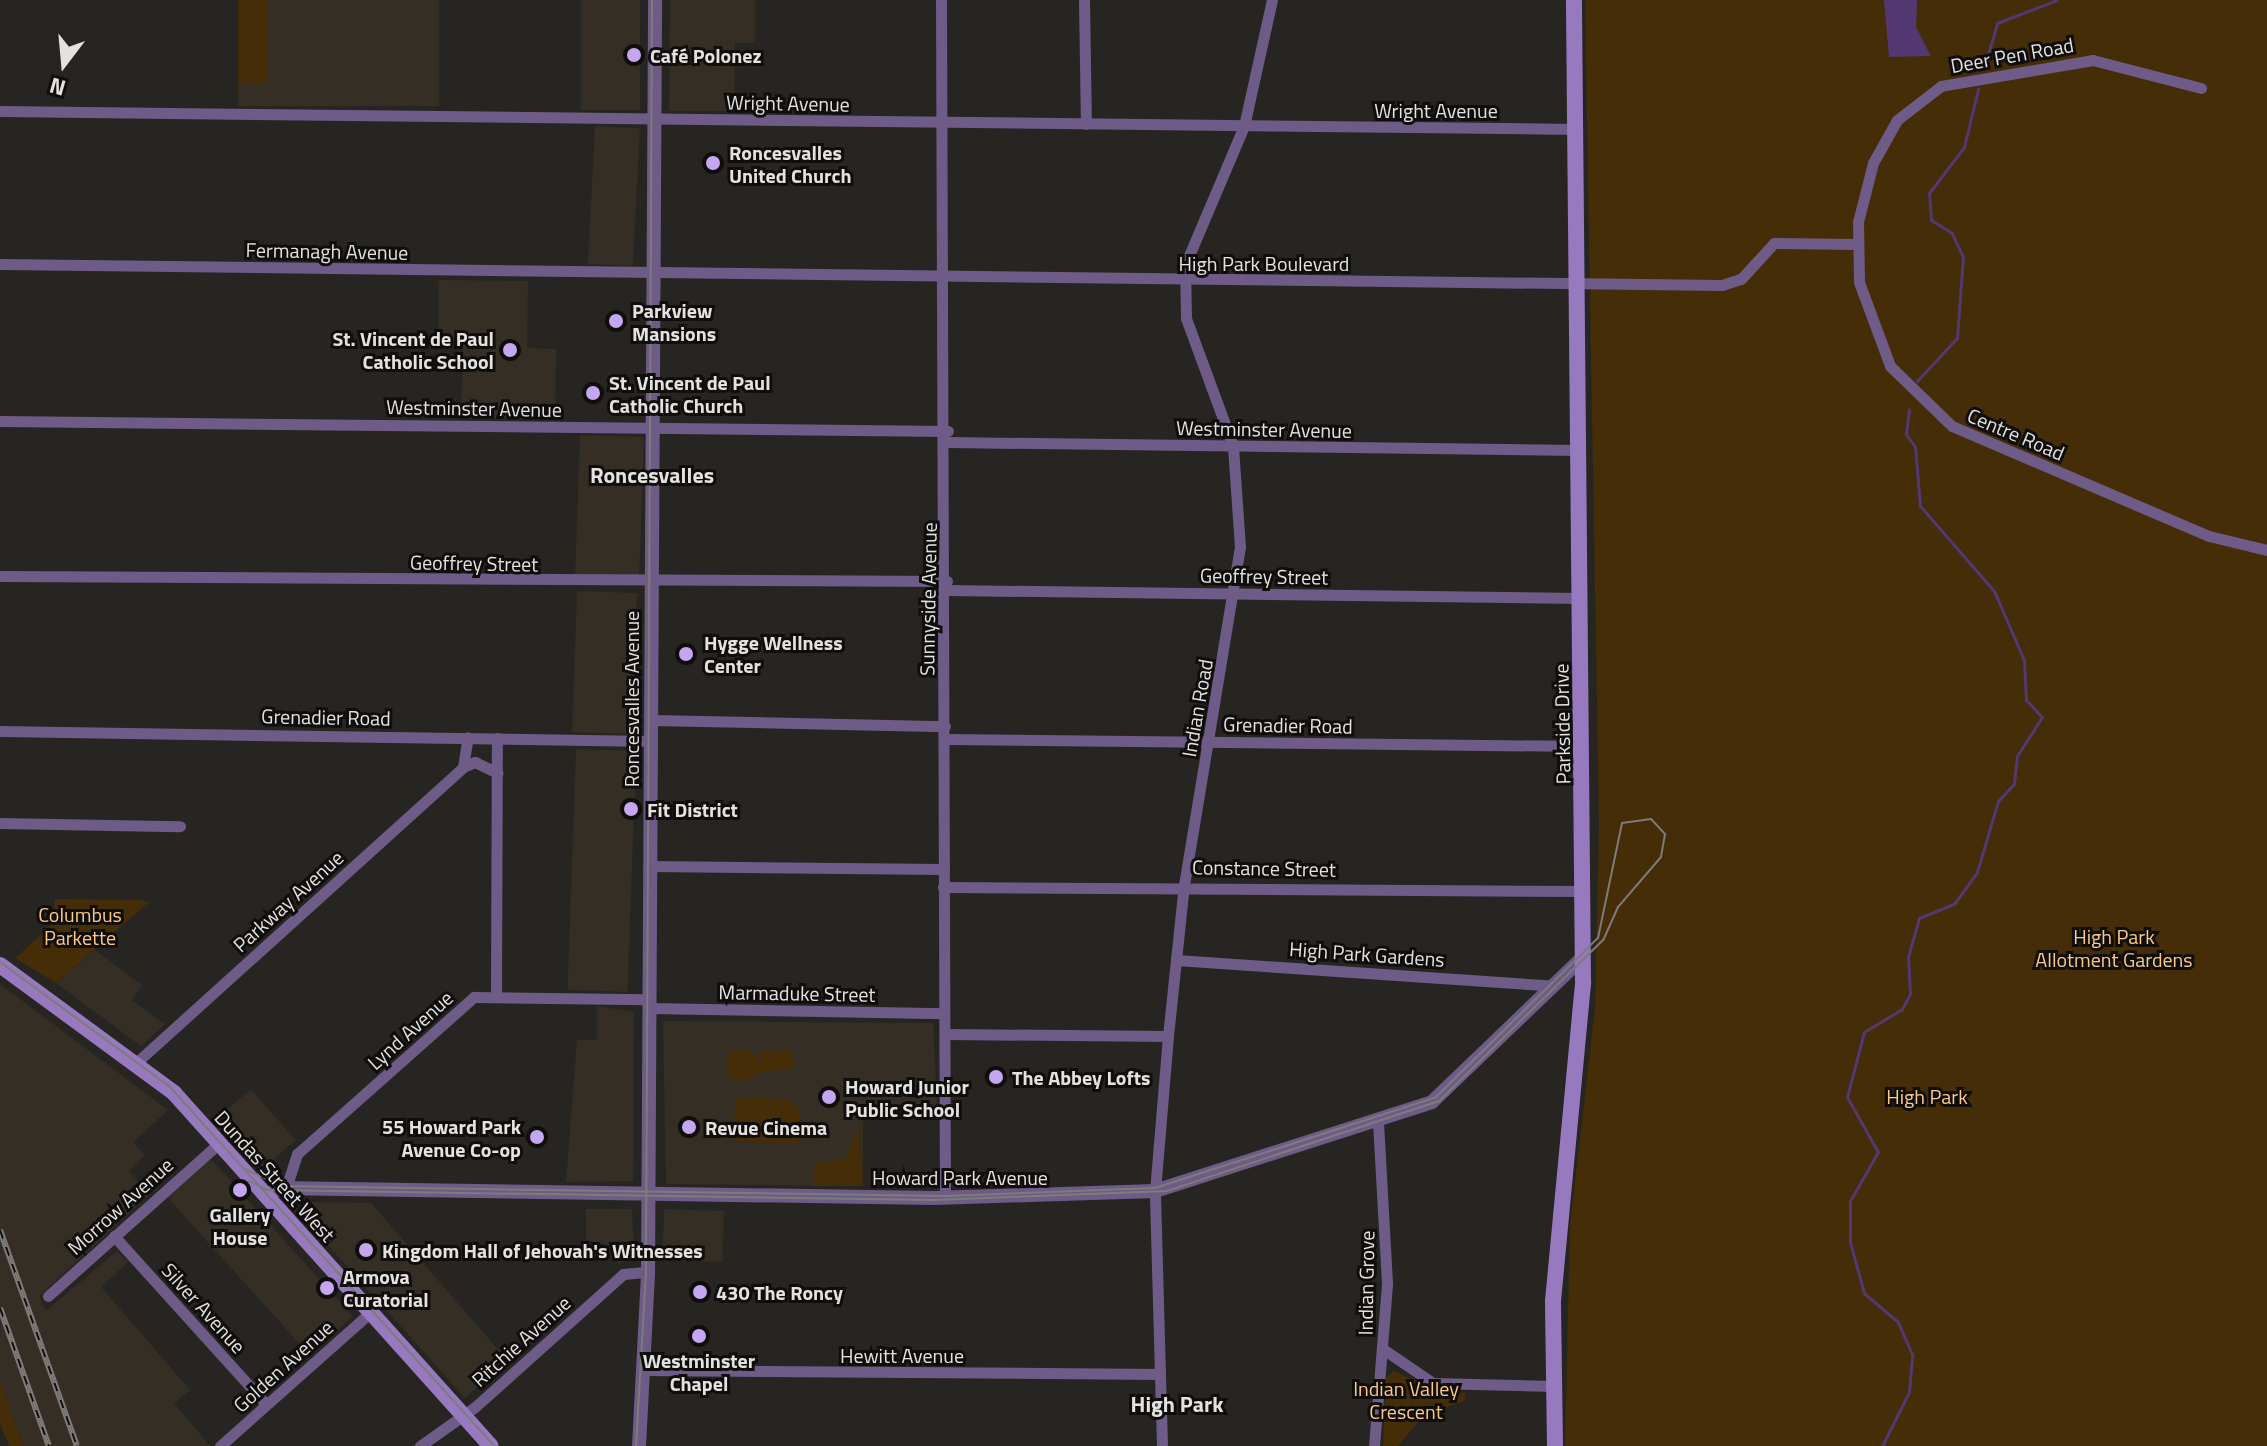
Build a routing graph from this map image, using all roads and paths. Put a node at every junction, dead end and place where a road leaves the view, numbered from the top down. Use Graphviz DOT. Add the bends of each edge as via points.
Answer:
graph roads {
  1 [pos="655,0"];
  2 [pos="941,0"];
  3 [pos="1084,0"];
  4 [pos="1272,0"];
  5 [pos="1574,0"];
  6 [pos="2201,88"];
  7 [pos="0,111"];
  8 [pos="654,119"];
  9 [pos="943,122"];
  10 [pos="1086,124"];
  11 [pos="1244,126"];
  12 [pos="1576,129"];
  13 [pos="1856,244"];
  14 [pos="0,264"];
  15 [pos="653,274"];
  16 [pos="945,277"];
  17 [pos="1185,280"];
  18 [pos="1577,284"];
  19 [pos="0,421"];
  20 [pos="652,427"];
  21 [pos="948,437"];
  22 [pos="1233,446"];
  23 [pos="1579,450"];
  24 [pos="2267,550"];
  25 [pos="0,576"];
  26 [pos="652,578"];
  27 [pos="947,586"];
  28 [pos="1235,594"];
  29 [pos="1580,598"];
  30 [pos="651,720"];
  31 [pos="945,726"];
  32 [pos="0,731"];
  33 [pos="468,737"];
  34 [pos="497,738"];
  35 [pos="945,739"];
  36 [pos="651,741"];
  37 [pos="1209,742"];
  38 [pos="1582,746"];
  39 [pos="463,767"];
  40 [pos="498,773"];
  41 [pos="0,823"];
  42 [pos="180,826"];
  43 [pos="650,866"];
  44 [pos="944,869"];
  45 [pos="1184,885"];
  46 [pos="943,887"];
  47 [pos="1583,891"];
  48 [pos="1583,957"];
  49 [pos="1176,960"];
  50 [pos="0,965"];
  51 [pos="1554,986"];
  52 [pos="496,994"];
  53 [pos="649,1004"];
  54 [pos="944,1013"];
  55 [pos="945,1034"];
  56 [pos="1168,1036"];
  57 [pos="137,1062"];
  58 [pos="1378,1121"];
  59 [pos="218,1144"];
  60 [pos="286,1188"];
  61 [pos="1155,1191"];
  62 [pos="648,1194"];
  63 [pos="268,1197"];
  64 [pos="945,1198"];
  65 [pos="114,1236"];
  66 [pos="648,1272"];
  67 [pos="48,1296"];
  68 [pos="370,1313"];
  69 [pos="1383,1349"];
  70 [pos="644,1370"];
  71 [pos="1160,1374"];
  72 [pos="1554,1386"];
  73 [pos="266,1404"];
  74 [pos="462,1414"];
  75 [pos="220,1446"];
  76 [pos="420,1446"];
  77 [pos="491,1446"];
  78 [pos="639,1446"];
  79 [pos="1162,1446"];
  80 [pos="1374,1446"];
  81 [pos="1555,1446"];
  1 -- 8 [label="street, Roncesvalles Avenue"];
  2 -- 9 [label="street, Sunnyside Avenue"];
  3 -- 10 [label="street"];
  4 -- 11 [label="street, Indian Road"];
  5 -- 12 [label="main road, Parkside Drive"];
  6 -- 13 [label="street, Deer Pen Road" via="2093,60 1995,72 1924,97 1879,149"];
  7 -- 8 [label="street, Wright Avenue"];
  8 -- 9 [label="street, Wright Avenue"];
  8 -- 15 [label="street, Roncesvalles Avenue"];
  9 -- 10 [label="street, Wright Avenue"];
  9 -- 16 [label="street, Sunnyside Avenue"];
  10 -- 11 [label="street, Wright Avenue"];
  11 -- 12 [label="street, Wright Avenue"];
  11 -- 17 [label="street, Indian Road" via="1188,252"];
  12 -- 18 [label="main road, Parkside Drive"];
  13 -- 18 [label="street, High Park Boulevard" via="1774,243 1727,285"];
  13 -- 24 [label="street, Centre Road" via="1873,333 1902,382 1938,416 2209,536"];
  14 -- 15 [label="street, Fermanagh Avenue"];
  15 -- 16 [label="street, High Park Boulevard"];
  15 -- 20 [label="street, Roncesvalles Avenue"];
  16 -- 17 [label="street, High Park Boulevard"];
  16 -- 21 [label="street, Sunnyside Avenue"];
  17 -- 18 [label="street, High Park Boulevard"];
  17 -- 22 [label="street, Indian Road" via="1186,318"];
  18 -- 23 [label="main road, Parkside Drive"];
  19 -- 20 [label="street, Westminster Avenue"];
  20 -- 21 [label="street, Westminster Avenue"];
  20 -- 26 [label="street, Roncesvalles Avenue"];
  21 -- 22 [label="street, Westminster Avenue"];
  21 -- 27 [label="street, Sunnyside Avenue"];
  22 -- 23 [label="street, Westminster Avenue"];
  22 -- 28 [label="street, Indian Road" via="1240,522"];
  23 -- 29 [label="main road, Parkside Drive"];
  25 -- 26 [label="street, Geoffrey Street"];
  26 -- 27 [label="street, Geoffrey Street"];
  26 -- 30 [label="street, Roncesvalles Avenue"];
  27 -- 28 [label="street, Geoffrey Street"];
  27 -- 31 [label="street, Sunnyside Avenue"];
  28 -- 29 [label="street, Geoffrey Street"];
  28 -- 37 [label="street, Indian Road"];
  29 -- 38 [label="main road, Parkside Drive"];
  30 -- 31 [label="street"];
  30 -- 36 [label="street, Roncesvalles Avenue"];
  31 -- 35 [label="street, Sunnyside Avenue"];
  32 -- 33 [label="street, Grenadier Road"];
  33 -- 34 [label="street, Grenadier Road"];
  33 -- 39 [label="street"];
  34 -- 36 [label="street, Grenadier Road"];
  34 -- 40 [label="street"];
  35 -- 37 [label="street, Grenadier Road"];
  35 -- 44 [label="street, Sunnyside Avenue"];
  36 -- 43 [label="street, Roncesvalles Avenue"];
  37 -- 38 [label="street, Grenadier Road"];
  37 -- 45 [label="street, Indian Road"];
  38 -- 47 [label="main road, Parkside Drive"];
  39 -- 40 [label="street" via="475,762"];
  39 -- 57 [label="street, Parkway Avenue"];
  40 -- 52 [label="street"];
  41 -- 42 [label="street"];
  43 -- 44 [label="street"];
  43 -- 53 [label="street, Roncesvalles Avenue"];
  44 -- 46 [label="street, Sunnyside Avenue"];
  45 -- 46 [label="street, Constance Street"];
  45 -- 47 [label="street, Constance Street"];
  45 -- 49 [label="street, Indian Road"];
  46 -- 54 [label="street, Sunnyside Avenue"];
  47 -- 48 [label="main road, Parkside Drive"];
  48 -- 51 [label="street, Howard Park Avenue"];
  48 -- 72 [label="main road, Parkside Drive" via="1553,1301"];
  49 -- 51 [label="street, High Park Gardens"];
  49 -- 56 [label="street, Indian Road"];
  50 -- 57 [label="main road, Dundas Street West"];
  51 -- 58 [label="street, Howard Park Avenue" via="1439,1097"];
  52 -- 53 [label="street, Marmaduke Street"];
  52 -- 60 [label="street, Lynd Avenue" via="474,997 297,1154"];
  53 -- 54 [label="street, Marmaduke Street"];
  53 -- 62 [label="street, Roncesvalles Avenue"];
  54 -- 55 [label="street, Sunnyside Avenue"];
  55 -- 56 [label="street"];
  55 -- 64 [label="street, Sunnyside Avenue"];
  56 -- 61 [label="street, Indian Road"];
  57 -- 59 [label="main road, Dundas Street West"];
  58 -- 61 [label="street, Howard Park Avenue"];
  58 -- 69 [label="street, Indian Grove"];
  59 -- 63 [label="main road, Dundas Street West"];
  59 -- 65 [label="street, Morrow Avenue"];
  60 -- 62 [label="street, Howard Park Avenue"];
  60 -- 63 [label="street, Howard Park Avenue"];
  61 -- 64 [label="street, Howard Park Avenue"];
  61 -- 71 [label="street, Indian Road"];
  62 -- 64 [label="street, Howard Park Avenue"];
  62 -- 66 [label="street, Roncesvalles Avenue"];
  63 -- 68 [label="main road, Dundas Street West"];
  65 -- 67 [label="street, Morrow Avenue"];
  65 -- 73 [label="street, Silver Avenue"];
  66 -- 70 [label="street, Roncesvalles Avenue"];
  66 -- 74 [label="street, Ritchie Avenue" via="623,1274"];
  68 -- 73 [label="street, Golden Avenue"];
  68 -- 74 [label="main road, Dundas Street West"];
  69 -- 72 [label="street" via="1433,1383"];
  69 -- 80 [label="street, Indian Grove"];
  70 -- 71 [label="street, Hewitt Avenue"];
  70 -- 78 [label="street, Roncesvalles Avenue"];
  71 -- 79 [label="street, Indian Road"];
  72 -- 81 [label="main road, Parkside Drive"];
  73 -- 75 [label="street, Golden Avenue"];
  74 -- 76 [label="street, Ritchie Avenue"];
  74 -- 77 [label="main road, Dundas Street West"];
}
